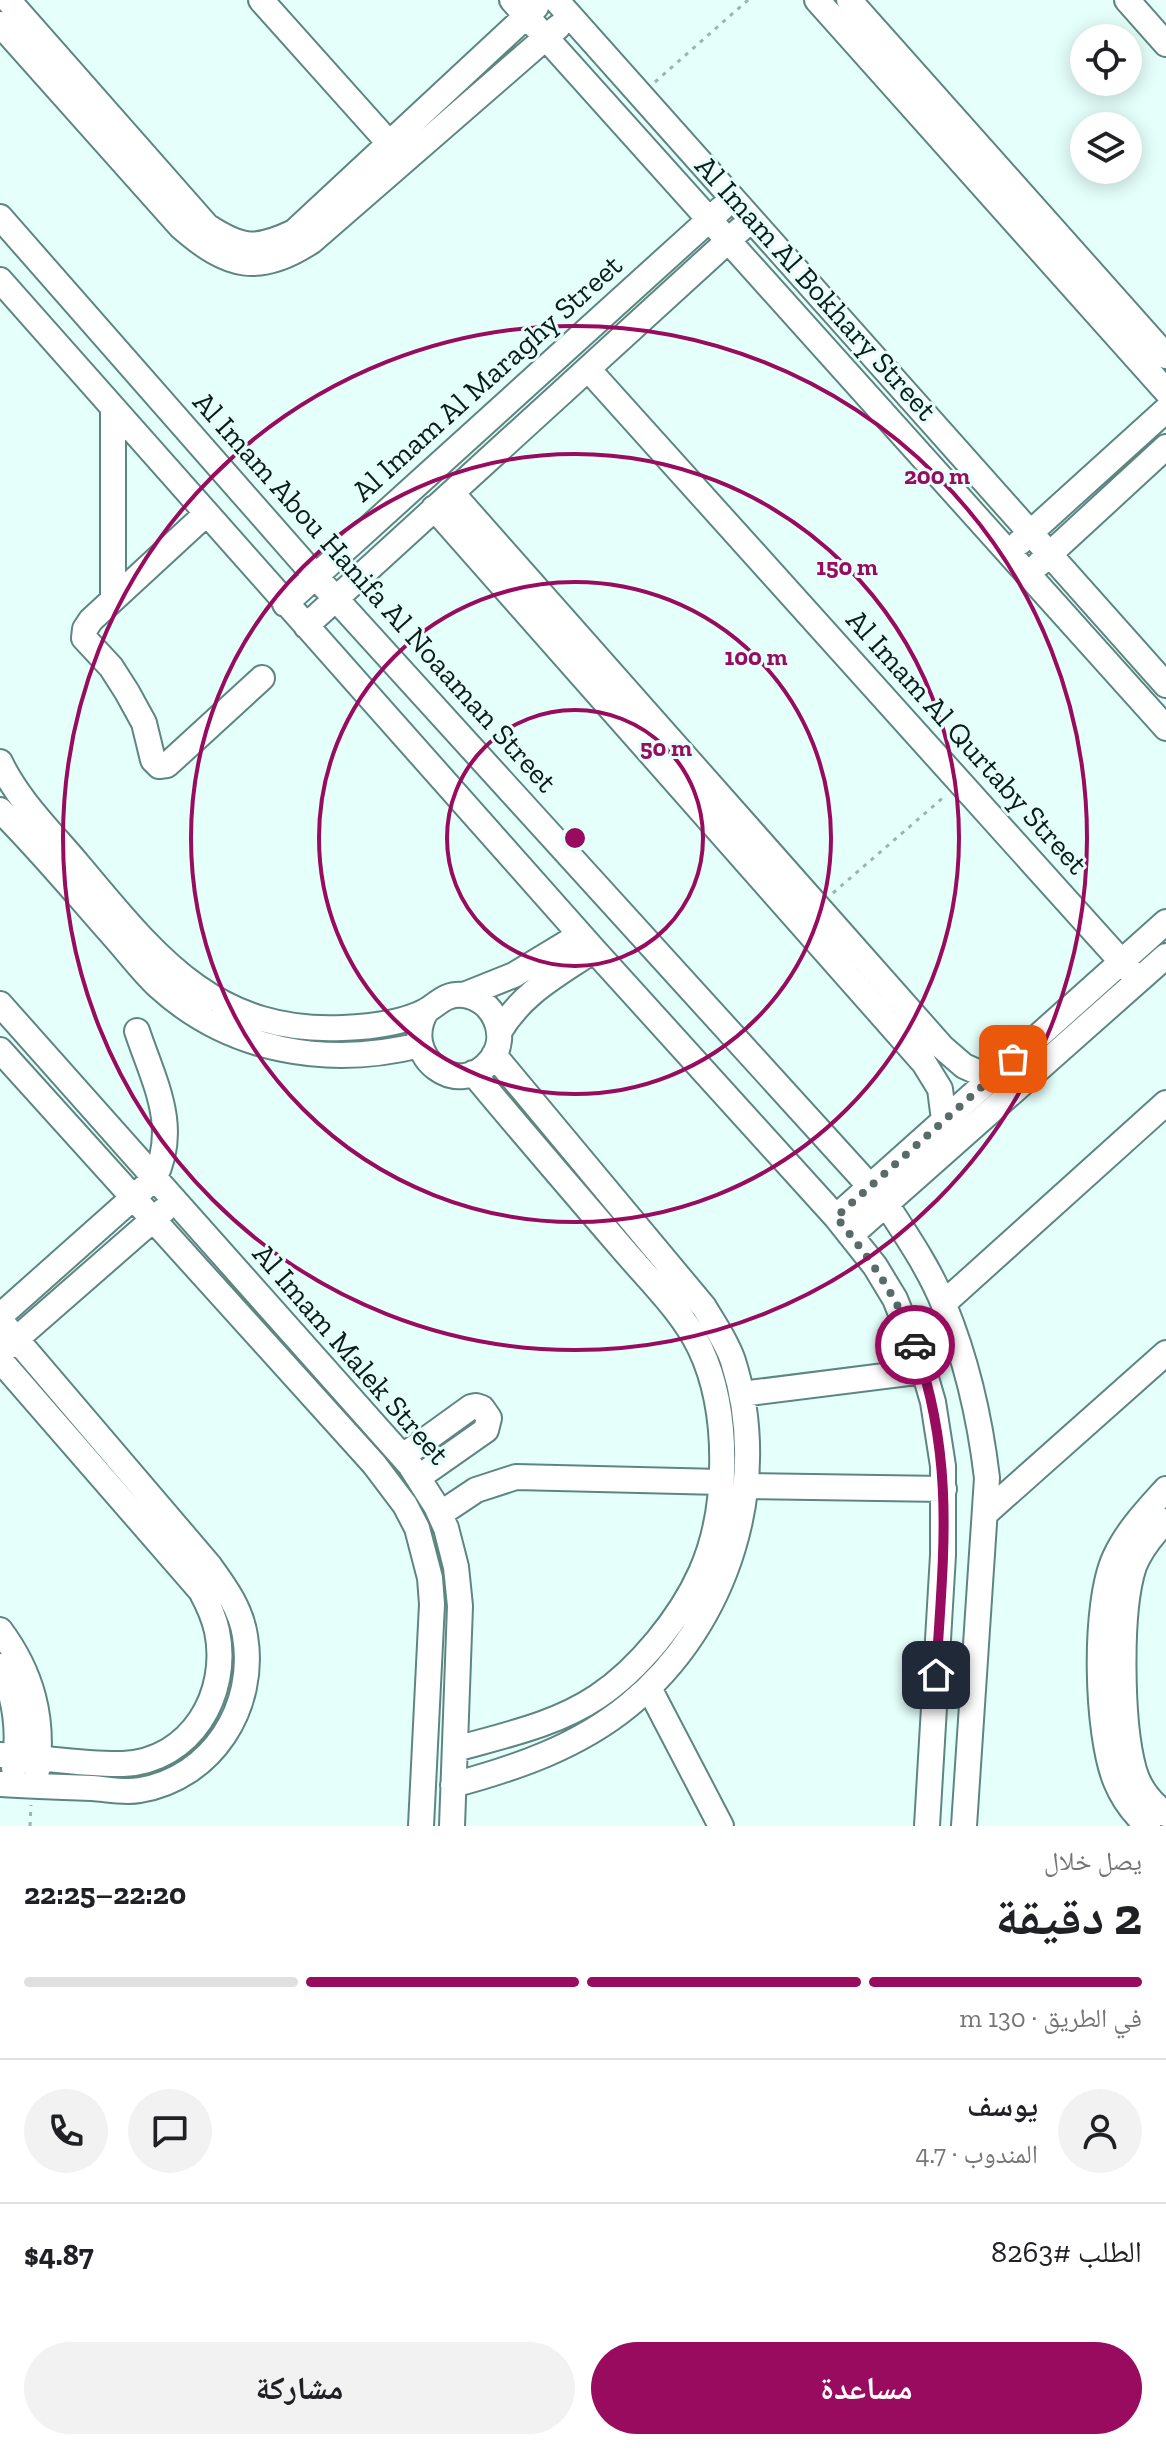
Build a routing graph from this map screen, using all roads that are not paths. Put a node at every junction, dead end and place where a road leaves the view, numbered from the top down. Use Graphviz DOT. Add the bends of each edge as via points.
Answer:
graph roads {
  1 [pos="8,0"];
  2 [pos="261,0"];
  3 [pos="817,0"];
  4 [pos="849,0"];
  5 [pos="1127,0"];
  6 [pos="527,5"];
  7 [pos="562,7"];
  8 [pos="0,24"];
  9 [pos="546,38"];
  10 [pos="1166,44"];
  11 [pos="395,150"];
  12 [pos="732,198"];
  13 [pos="0,217"];
  14 [pos="711,218"];
  15 [pos="751,220"];
  16 [pos="730,240"];
  17 [pos="2,286"];
  18 [pos="1128,331"];
  19 [pos="1166,356"];
  20 [pos="588,369"];
  21 [pos="1166,391"];
  22 [pos="113,408"];
  23 [pos="1166,410"];
  24 [pos="1166,447"];
  25 [pos="443,500"];
  26 [pos="206,514"];
  27 [pos="1030,533"];
  28 [pos="1009,552"];
  29 [pos="1049,554"];
  30 [pos="1028,573"];
  31 [pos="316,577"];
  32 [pos="335,598"];
  33 [pos="113,599"];
  34 [pos="285,604"];
  35 [pos="306,626"];
  36 [pos="262,678"];
  37 [pos="1166,685"];
  38 [pos="1166,728"];
  39 [pos="669,756"];
  40 [pos="0,762"];
  41 [pos="0,810"];
  42 [pos="1166,922"];
  43 [pos="587,942"];
  44 [pos="1166,956"];
  45 [pos="1129,971"];
  46 [pos="464,995"];
  47 [pos="0,1004"];
  48 [pos="427,1010"];
  49 [pos="137,1031"];
  50 [pos="497,1044"];
  51 [pos="420,1045"];
  52 [pos="0,1050"];
  53 [pos="473,1073"];
  54 [pos="991,1078"];
  55 [pos="1166,1103"];
  56 [pos="944,1120"];
  57 [pos="154,1179"];
  58 [pos="878,1195"];
  59 [pos="133,1198"];
  60 [pos="174,1201"];
  61 [pos="153,1220"];
  62 [pos="844,1226"];
  63 [pos="944,1303"];
  64 [pos="0,1318"];
  65 [pos="8,1346"];
  66 [pos="1166,1353"];
  67 [pos="0,1360"];
  68 [pos="924,1371"];
  69 [pos="742,1394"];
  70 [pos="403,1456"];
  71 [pos="419,1477"];
  72 [pos="721,1482"];
  73 [pos="747,1486"];
  74 [pos="944,1489"];
  75 [pos="1166,1489"];
  76 [pos="986,1513"];
  77 [pos="166,1514"];
  78 [pos="440,1514"];
  79 [pos="1166,1521"];
  80 [pos="148,1531"];
  81 [pos="0,1630"];
  82 [pos="0,1666"];
  83 [pos="649,1688"];
  84 [pos="456,1749"];
  85 [pos="1120,1755"];
  86 [pos="18,1756"];
  87 [pos="15,1785"];
  88 [pos="453,1785"];
  89 [pos="1166,1814"];
  90 [pos="421,1826"];
  91 [pos="452,1826"];
  92 [pos="721,1826"];
  93 [pos="927,1826"];
  94 [pos="964,1826"];
  95 [pos="1148,1826"];
  1 -- 11 [label="street" via="194,212 229,240 247,246 294,232"];
  2 -- 11 [label="street"];
  3 -- 18 [label="street"];
  4 -- 18 [label="street"];
  5 -- 10 [label="street"];
  6 -- 9 [label="street, Al Imam Al Bokhary Street"];
  6 -- 11 [label="street"];
  7 -- 9 [label="street" via="564,22"];
  7 -- 12 [label="street, Al Imam Al Bokhary Street"];
  8 -- 11 [label="street" via="181,227 219,254 244,263 288,258 312,241"];
  9 -- 11 [label="street"];
  9 -- 14 [label="street, Al Imam Al Bokhary Street"];
  12 -- 14 [label="street, Al Imam Al Maraghy Street"];
  12 -- 15 [label="street, Al Imam Al Bokhary Street"];
  13 -- 31 [label="street, Al Imam Abou Hanifa Al Noaaman Street"];
  14 -- 16 [label="street, Al Imam Al Bokhary Street"];
  14 -- 31 [label="street, Al Imam Al Maraghy Street"];
  15 -- 16 [label="street, Al Imam Al Maraghy Street"];
  15 -- 27 [label="street, Al Imam Al Bokhary Street"];
  16 -- 20 [label="street, Al Imam Al Maraghy Street"];
  16 -- 28 [label="street, Al Imam Al Bokhary Street"];
  17 -- 22 [label="street"];
  18 -- 19 [label="street"];
  18 -- 21 [label="street"];
  20 -- 25 [label="street, Al Imam Al Maraghy Street"];
  20 -- 45 [label="street, Al Imam Al Qurtaby Street"];
  22 -- 26 [label="street"];
  22 -- 33 [label="street"];
  23 -- 27 [label="street"];
  24 -- 29 [label="street"];
  25 -- 32 [label="street, Al Imam Al Maraghy Street"];
  25 -- 39 [label="street"];
  26 -- 33 [label="street"];
  26 -- 34 [label="street"];
  27 -- 28 [label="street"];
  27 -- 29 [label="street, Al Imam Al Bokhary Street"];
  28 -- 30 [label="street, Al Imam Al Bokhary Street"];
  29 -- 30 [label="street"];
  29 -- 37 [label="street, Al Imam Al Bokhary Street"];
  30 -- 38 [label="street, Al Imam Al Bokhary Street"];
  31 -- 32 [label="street, Al Imam Abou Hanifa Al Noaaman Street"];
  31 -- 34 [label="street, Al Imam Al Maraghy Street"];
  32 -- 35 [label="street, Al Imam Al Maraghy Street"];
  32 -- 58 [label="street, Al Imam Abou Hanifa Al Noaaman Street"];
  33 -- 36 [label="street" via="91,620 84,638 127,692 159,766 167,765"];
  34 -- 35 [label="street"];
  35 -- 43 [label="street"];
  39 -- 54 [label="street" via="818,907 952,1057"];
  39 -- 56 [label="street" via="924,1063 940,1089"];
  40 -- 48 [label="street" via="21,796 140,937 207,995 259,1018 315,1028 372,1026"];
  41 -- 51 [label="street" via="157,985 202,1018 253,1042 308,1054 364,1056"];
  42 -- 45 [label="street"];
  43 -- 46 [label="street"];
  43 -- 50 [label="street" via="512,1011"];
  43 -- 62 [label="street"];
  44 -- 45 [label="street"];
  45 -- 54 [label="street"];
  45 -- 58 [label="street"];
  46 -- 48 [label="street" via="443,998"];
  46 -- 50 [label="street" via="492,1012"];
  47 -- 57 [label="street, Al Imam Malek Street"];
  48 -- 51 [label="street" via="419,1027"];
  49 -- 57 [label="street" via="167,1137"];
  50 -- 53 [label="street" via="489,1063"];
  50 -- 69 [label="street" via="704,1307 732,1358"];
  51 -- 53 [label="street" via="440,1071"];
  52 -- 59 [label="street, Al Imam Malek Street"];
  53 -- 72 [label="street" via="685,1323 705,1359 718,1399"];
  54 -- 56 [label="street"];
  55 -- 63 [label="street"];
  56 -- 58 [label="street"];
  57 -- 59 [label="street"];
  57 -- 60 [label="street, Al Imam Malek Street"];
  58 -- 62 [label="street"];
  58 -- 63 [label="street, Al Imam Abou Hanifa Al Noaaman Street"];
  59 -- 61 [label="street, Al Imam Malek Street"];
  59 -- 64 [label="street"];
  60 -- 61 [label="street"];
  60 -- 70 [label="street, Al Imam Malek Street"];
  61 -- 65 [label="street"];
  61 -- 90 [label="street, Al Imam Malek Street" via="374,1464 417,1528 432,1604"];
  62 -- 68 [label="street" via="895,1299"];
  63 -- 76 [label="street, Al Imam Abou Hanifa Al Noaaman Street" via="967,1367 982,1437"];
  64 -- 65 [label="street"];
  65 -- 77 [label="street"];
  66 -- 76 [label="street"];
  67 -- 80 [label="street"];
  68 -- 69 [label="street"];
  68 -- 74 [label="street" via="939,1434"];
  69 -- 73 [label="street"];
  70 -- 71 [label="street, Al Imam Malek Street"];
  70 -- 71 [label="street" via="471,1407 487,1412 486,1430"];
  71 -- 78 [label="street, Al Imam Malek Street"];
  72 -- 78 [label="street" via="516,1477 476,1490"];
  72 -- 84 [label="street" via="702,1569 682,1609 641,1658 600,1695 567,1715"];
  73 -- 74 [label="street"];
  73 -- 83 [label="street" via="720,1585 679,1655"];
  74 -- 93 [label="street"];
  75 -- 85 [label="street" via="1133,1526 1114,1560 1108,1586 1100,1635 1103,1716"];
  76 -- 94 [label="street, Al Imam Abou Hanifa Al Noaaman Street"];
  77 -- 80 [label="street"];
  77 -- 87 [label="street" via="224,1586 245,1633 243,1691 224,1739 195,1769 170,1783 138,1791"];
  78 -- 84 [label="street, Al Imam Malek Street" via="456,1567 460,1606"];
  79 -- 85 [label="street" via="1135,1565 1128,1593"];
  80 -- 86 [label="street" via="201,1591 211,1611 219,1655 210,1707 175,1747 151,1759 124,1764"];
  81 -- 86 [label="street" via="14,1648 38,1712"];
  82 -- 86 [label="street" via="12,1697"];
  83 -- 88 [label="street" via="604,1723 554,1751"];
  83 -- 92 [label="street"];
  84 -- 88 [label="street, Al Imam Malek Street"];
  85 -- 89 [label="street"];
  85 -- 95 [label="street" via="1115,1780"];
  86 -- 87 [label="street"];
  88 -- 91 [label="street, Al Imam Malek Street"];
}
